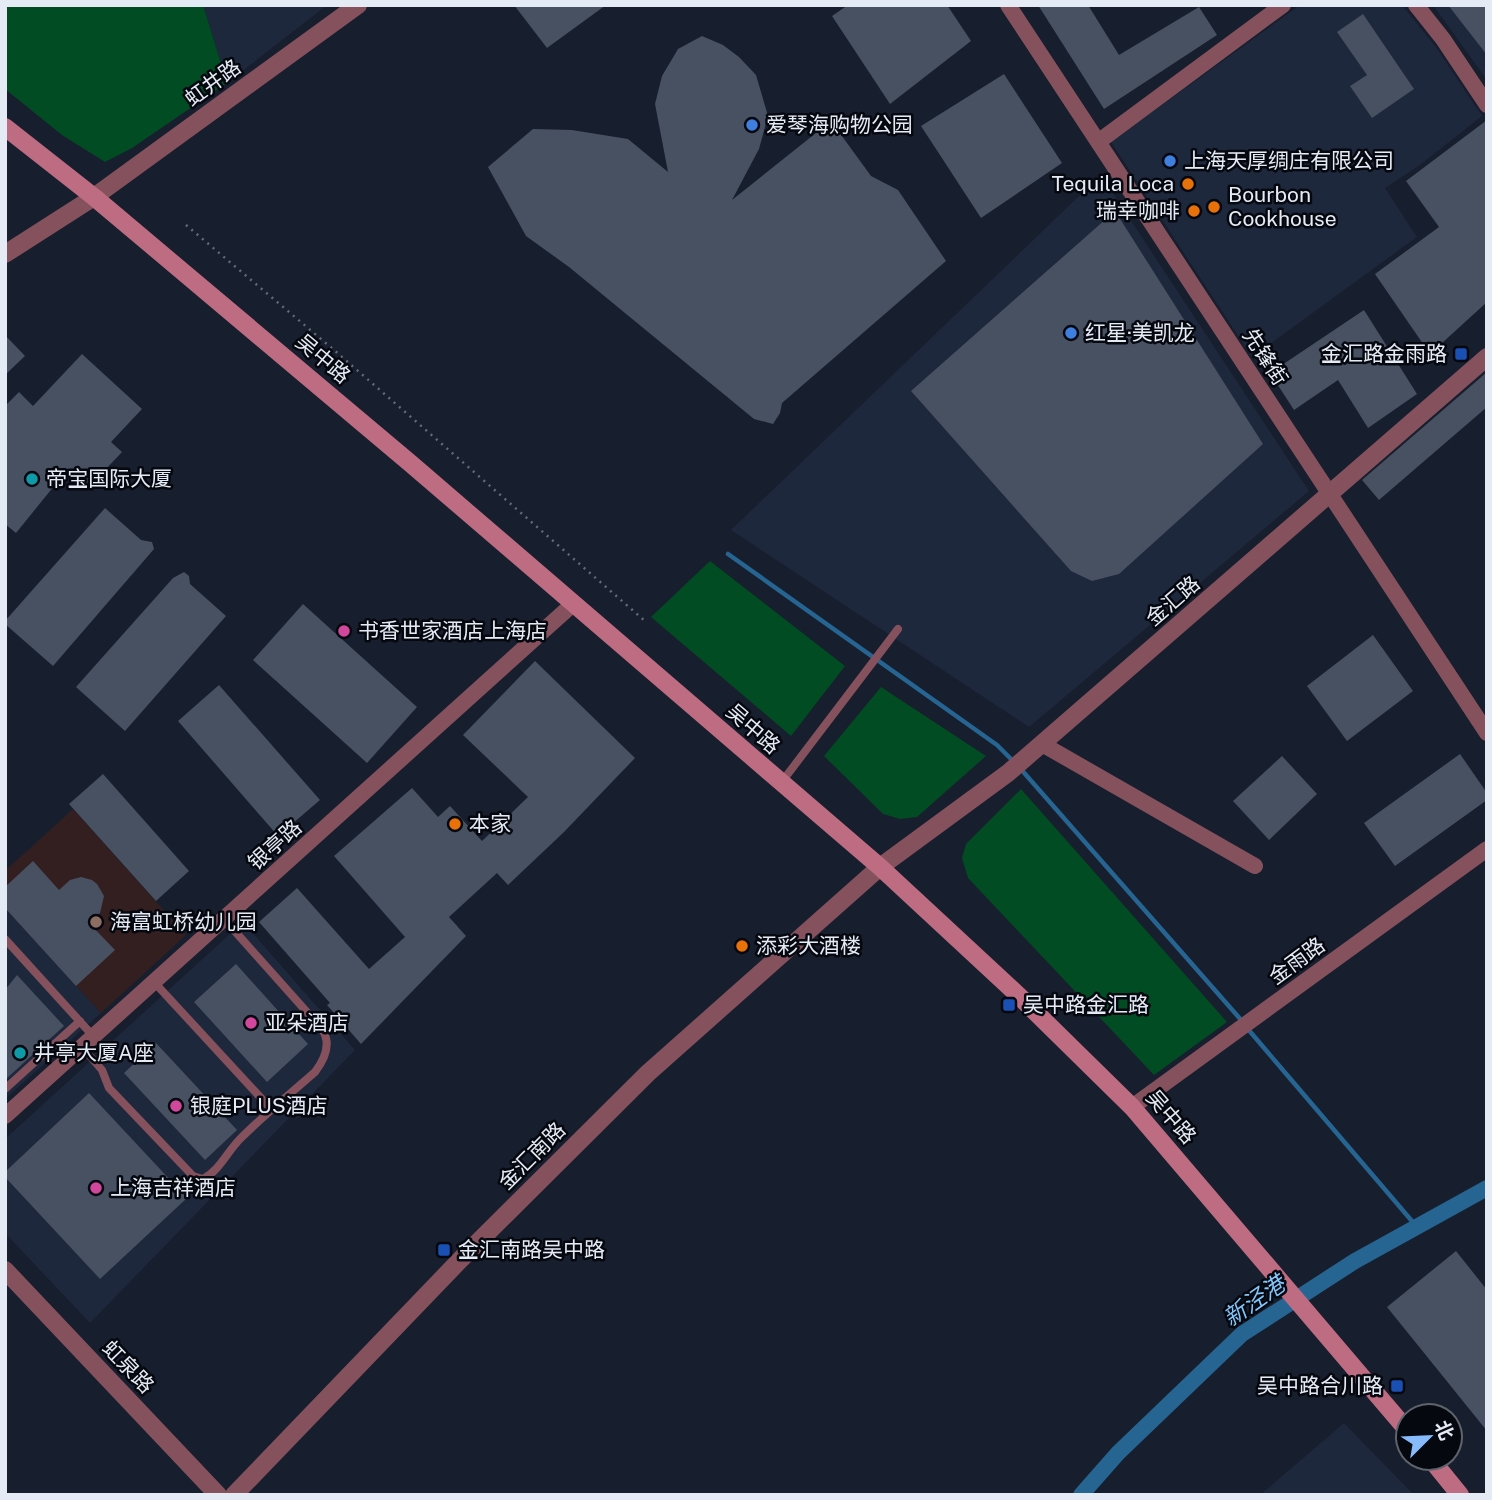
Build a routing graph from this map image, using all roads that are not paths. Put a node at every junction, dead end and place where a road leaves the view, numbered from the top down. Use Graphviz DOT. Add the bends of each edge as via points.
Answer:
graph roads {
  1 [pos="358,5"];
  2 [pos="1008,5"];
  3 [pos="1283,5"];
  4 [pos="1416,5"];
  5 [pos="1487,105"];
  6 [pos="5,127"];
  7 [pos="1098,142"];
  8 [pos="94,197"];
  9 [pos="5,254"];
  10 [pos="1487,357"];
  11 [pos="1331,495"];
  12 [pos="573,604"];
  13 [pos="895,633"];
  14 [pos="1487,733"];
  15 [pos="1037,748"];
  16 [pos="781,783"];
  17 [pos="1487,849"];
  18 [pos="1255,866"];
  19 [pos="880,867"];
  20 [pos="224,919"];
  21 [pos="5,939"];
  22 [pos="154,982"];
  23 [pos="80,1021"];
  24 [pos="88,1042"];
  25 [pos="5,1088"];
  26 [pos="1132,1107"];
  27 [pos="272,1110"];
  28 [pos="5,1116"];
  29 [pos="5,1270"];
  30 [pos="1394,1414"];
  31 [pos="1441,1472"];
  32 [pos="219,1495"];
  33 [pos="234,1495"];
  34 [pos="1460,1495"];
  1 -- 8 [label="street, 虹井路"];
  2 -- 7 [label="street, 先锋街"];
  3 -- 7 [label="street"];
  4 -- 5 [label="street"];
  6 -- 8 [label="main road, 吴中路"];
  7 -- 11 [label="street, 先锋街"];
  8 -- 9 [label="street, 虹井路"];
  8 -- 12 [label="main road, 吴中路"];
  10 -- 11 [label="street, 金汇路"];
  11 -- 14 [label="street, 先锋街"];
  11 -- 15 [label="street, 金汇路"];
  12 -- 16 [label="main road, 吴中路"];
  12 -- 20 [label="street, 银亭路"];
  13 -- 16 [label="lane"];
  15 -- 18 [label="street"];
  15 -- 19 [label="street, 金汇路"];
  16 -- 19 [label="main road, 吴中路"];
  17 -- 26 [label="street, 金雨路"];
  19 -- 26 [label="main road, 吴中路"];
  19 -- 33 [label="street, 金汇南路" via="648,1073 461,1258"];
  20 -- 22 [label="street, 银亭路"];
  20 -- 27 [label="lane" via="326,1035 323,1061"];
  21 -- 23 [label="lane"];
  22 -- 24 [label="street, 银亭路"];
  22 -- 27 [label="lane"];
  23 -- 24 [label="lane"];
  23 -- 25 [label="lane"];
  24 -- 27 [label="lane" via="109,1088 198,1179 208,1177"];
  24 -- 28 [label="street, 银亭路"];
  26 -- 30 [label="main road, 吴中路"];
  29 -- 32 [label="street, 虹泉路"];
  31 -- 34 [label="main road"];
}
